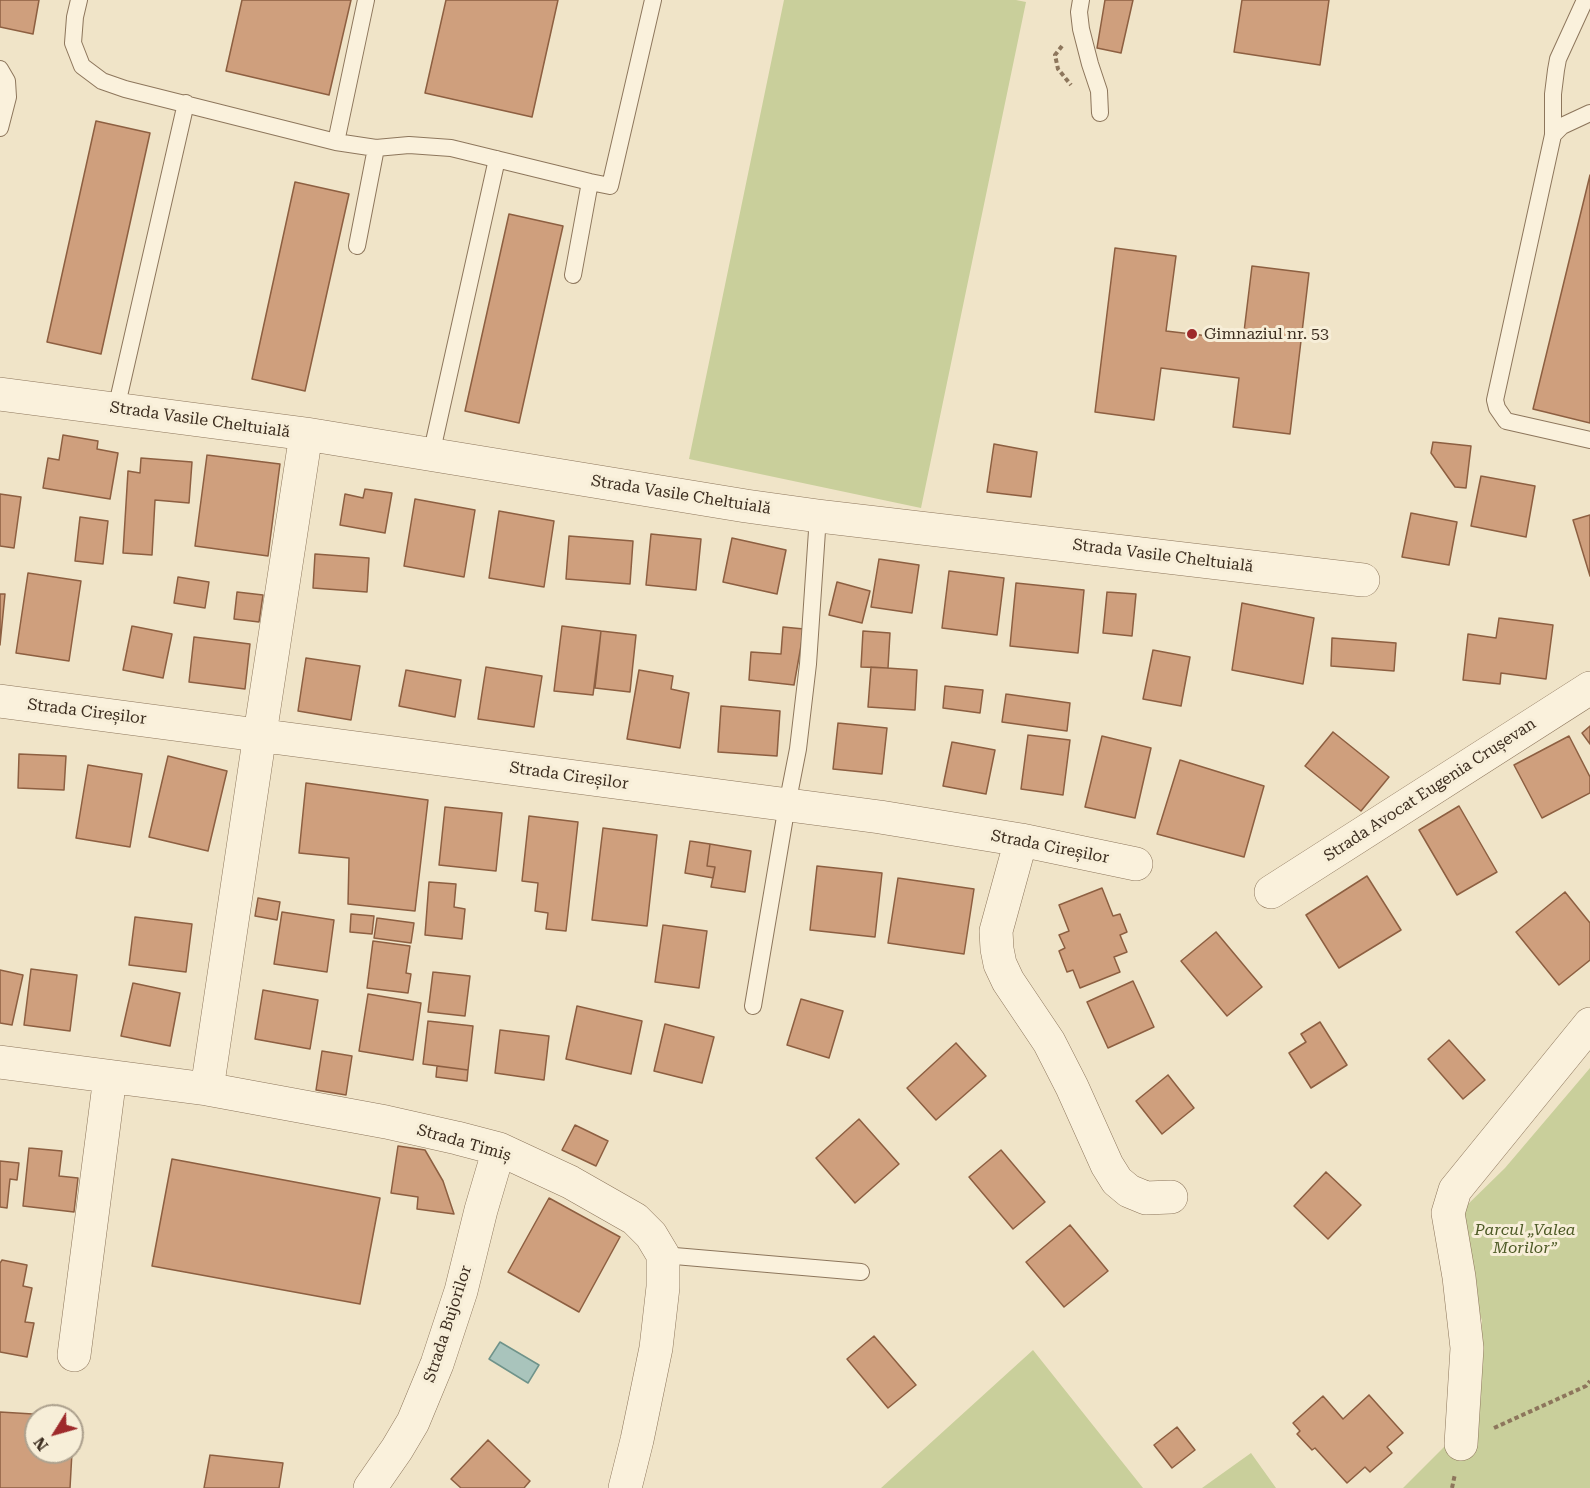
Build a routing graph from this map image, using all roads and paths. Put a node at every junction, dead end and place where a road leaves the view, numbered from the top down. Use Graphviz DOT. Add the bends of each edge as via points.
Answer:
graph roads {
  1 [pos="79,0"];
  2 [pos="366,0"];
  3 [pos="653,0"];
  4 [pos="1081,0"];
  5 [pos="1585,0"];
  6 [pos="0,69"];
  7 [pos="186,103"];
  8 [pos="1100,113"];
  9 [pos="1590,113"];
  10 [pos="0,128"];
  11 [pos="1553,135"];
  12 [pos="336,142"];
  13 [pos="376,147"];
  14 [pos="497,159"];
  15 [pos="590,183"];
  16 [pos="357,246"];
  17 [pos="573,274"];
  18 [pos="0,394"];
  19 [pos="116,409"];
  20 [pos="306,434"];
  21 [pos="1590,440"];
  22 [pos="431,455"];
  23 [pos="818,516"];
  24 [pos="1363,580"];
  25 [pos="1590,688"];
  26 [pos="0,701"];
  27 [pos="260,735"];
  28 [pos="787,805"];
  29 [pos="1021,840"];
  30 [pos="1136,864"];
  31 [pos="1271,892"];
  32 [pos="753,1006"];
  33 [pos="1590,1024"];
  34 [pos="0,1062"];
  35 [pos="110,1077"];
  36 [pos="207,1089"];
  37 [pos="499,1149"];
  38 [pos="1172,1197"];
  39 [pos="663,1255"];
  40 [pos="861,1272"];
  41 [pos="74,1355"];
  42 [pos="1590,1381"];
  43 [pos="1461,1444"];
  44 [pos="370,1488"];
  45 [pos="625,1488"];
  1 -- 7 [label="lane" via="73,43 82,66 102,81"];
  2 -- 12 [label="lane"];
  3 -- 15 [label="lane" via="610,186"];
  4 -- 8 [label="lane" via="1078,12 1099,91"];
  5 -- 11 [label="lane" via="1558,59"];
  6 -- 10 [label="lane" via="7,81 8,97"];
  7 -- 12 [label="lane"];
  7 -- 19 [label="lane"];
  9 -- 11 [label="lane" via="1562,126"];
  11 -- 21 [label="lane" via="1495,400 1506,421"];
  12 -- 13 [label="lane"];
  13 -- 14 [label="lane" via="451,148"];
  13 -- 16 [label="lane"];
  14 -- 15 [label="lane"];
  14 -- 22 [label="lane"];
  15 -- 17 [label="lane"];
  18 -- 19 [label="street, Strada Vasile Cheltuială"];
  19 -- 20 [label="street, Strada Vasile Cheltuială"];
  20 -- 22 [label="street, Strada Vasile Cheltuială"];
  20 -- 27 [label="street"];
  22 -- 23 [label="street, Strada Vasile Cheltuială"];
  23 -- 24 [label="street, Strada Vasile Cheltuială"];
  23 -- 28 [label="lane" via="808,664"];
  25 -- 31 [label="street, Strada Avocat Eugenia Crușevan"];
  26 -- 27 [label="street, Strada Cireșilor"];
  27 -- 28 [label="street, Strada Cireșilor"];
  27 -- 36 [label="street"];
  28 -- 29 [label="street, Strada Cireșilor"];
  28 -- 32 [label="lane"];
  29 -- 30 [label="street, Strada Cireșilor"];
  29 -- 38 [label="street" via="996,931 1000,964 1049,1042 1117,1181 1146,1198"];
  33 -- 43 [label="street" via="1455,1190 1448,1213 1467,1348"];
  34 -- 35 [label="street, Strada Timiș"];
  35 -- 36 [label="street, Strada Timiș"];
  35 -- 41 [label="street"];
  36 -- 37 [label="street, Strada Timiș" via="386,1122"];
  37 -- 39 [label="street, Strada Timiș" via="570,1182 634,1220 651,1235"];
  37 -- 44 [label="street, Strada Bujorilor" via="437,1364 413,1422"];
  39 -- 40 [label="lane"];
  39 -- 45 [label="street" via="656,1348"];
  42 -- 43 [label="path"];
}
